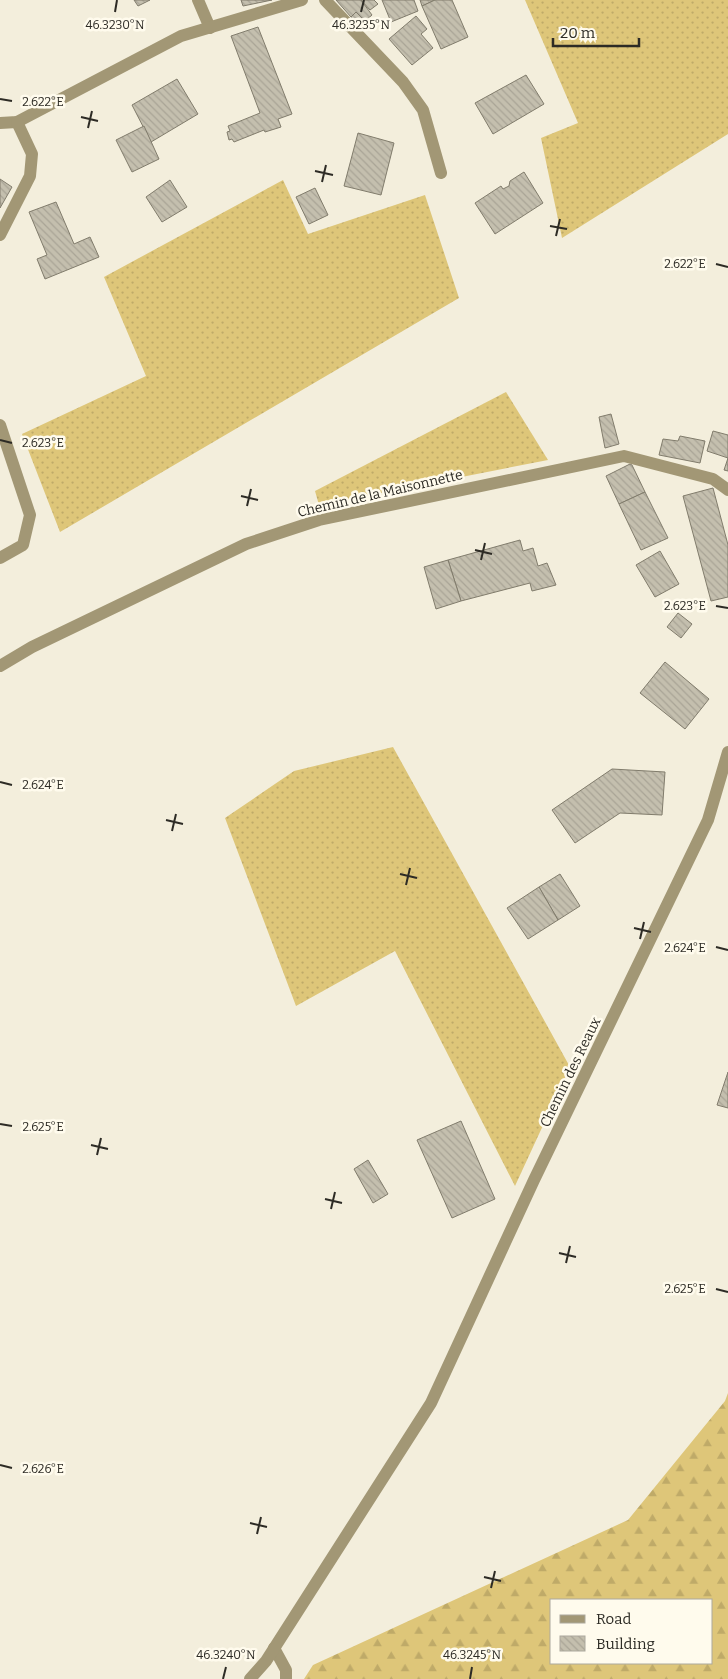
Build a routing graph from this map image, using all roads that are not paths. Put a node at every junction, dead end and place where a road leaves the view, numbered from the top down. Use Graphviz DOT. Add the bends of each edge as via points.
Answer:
graph roads {
  1 [pos="198,0"];
  2 [pos="302,0"];
  3 [pos="325,0"];
  4 [pos="210,28"];
  5 [pos="17,122"];
  6 [pos="0,123"];
  7 [pos="440,173"];
  8 [pos="0,235"];
  9 [pos="0,425"];
  10 [pos="728,490"];
  11 [pos="0,558"];
  12 [pos="0,666"];
  13 [pos="728,752"];
  14 [pos="274,1648"];
  15 [pos="250,1679"];
  16 [pos="286,1679"];
  1 -- 4 [label="street"];
  2 -- 4 [label="street"];
  3 -- 7 [label="street" via="403,82 424,110"];
  4 -- 5 [label="street" via="181,36"];
  5 -- 6 [label="street"];
  5 -- 8 [label="street" via="32,154 30,176"];
  9 -- 11 [label="street" via="30,515 23,545"];
  10 -- 12 [label="street, Chemin de la Maisonnette" via="713,479 624,456 319,520 246,544 32,646"];
  13 -- 14 [label="street, Chemin des Reaux" via="708,820 534,1180 431,1403"];
  14 -- 15 [label="street, Chemin des Reaux"];
  14 -- 16 [label="street" via="286,1670"];
}
